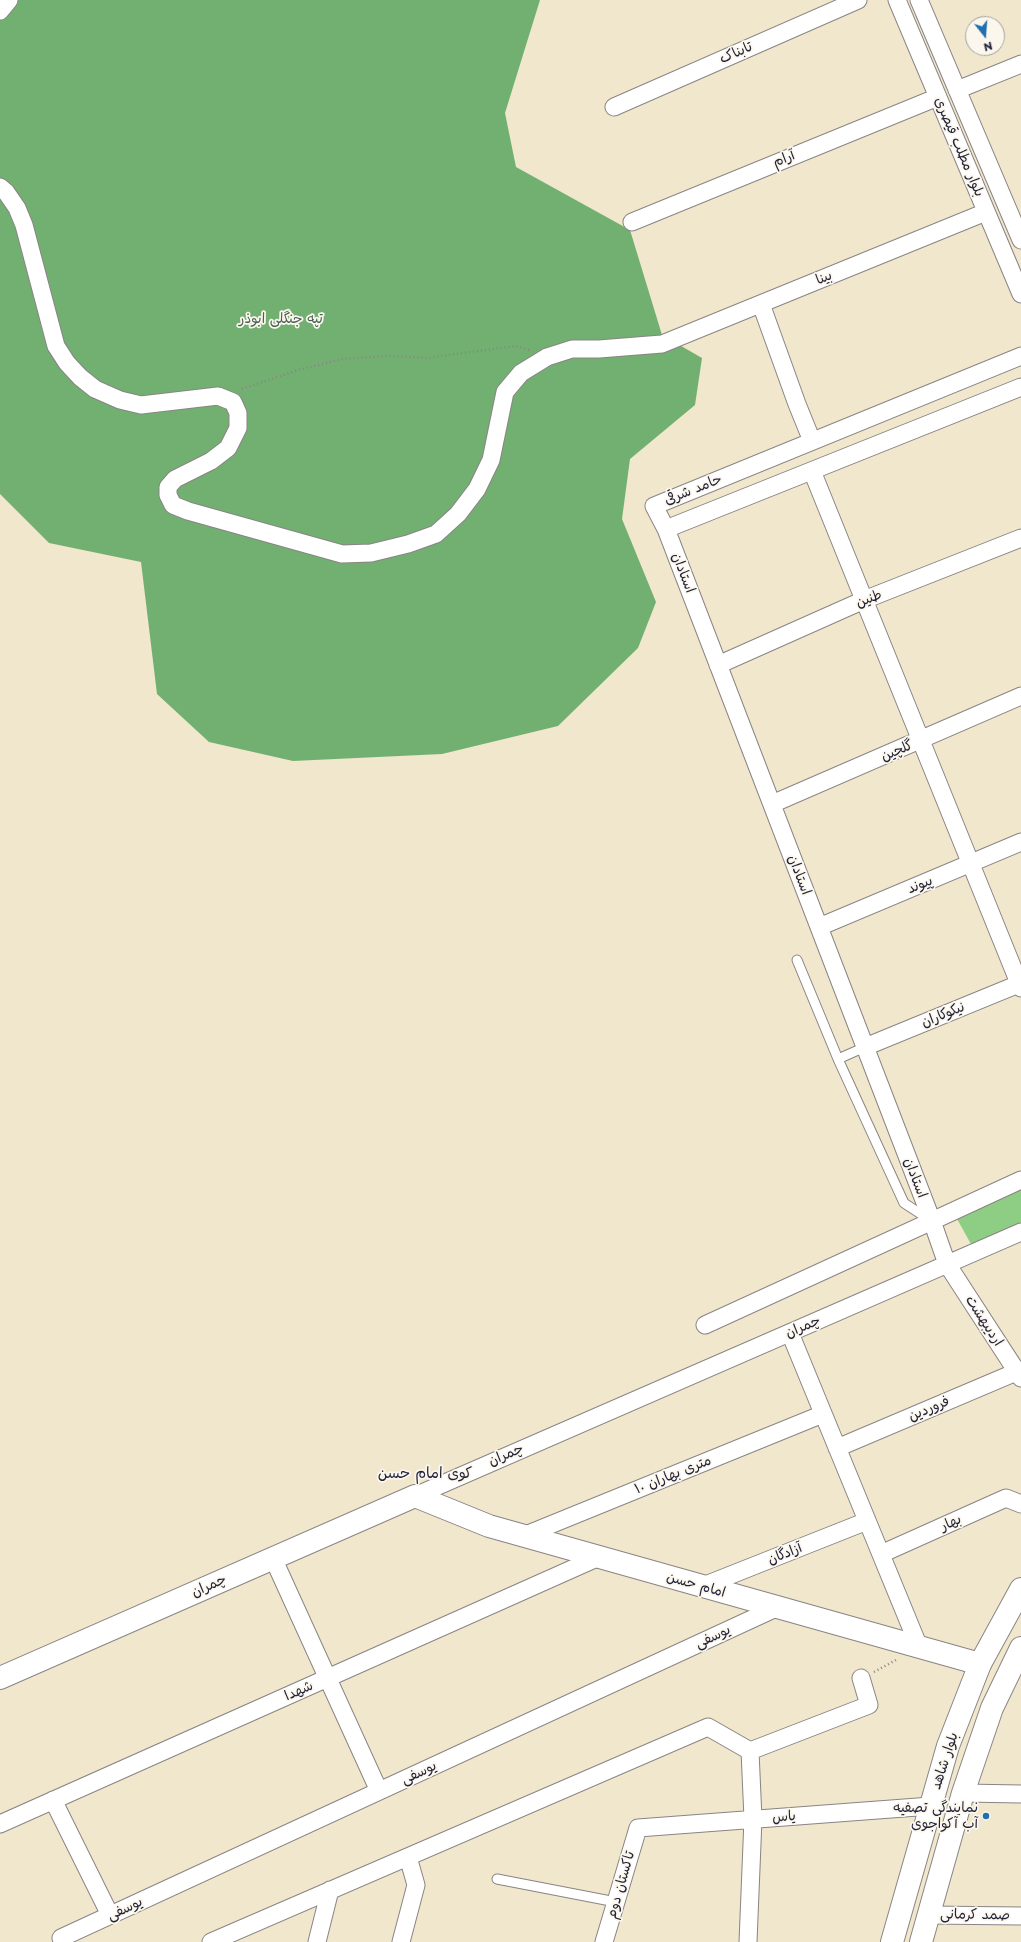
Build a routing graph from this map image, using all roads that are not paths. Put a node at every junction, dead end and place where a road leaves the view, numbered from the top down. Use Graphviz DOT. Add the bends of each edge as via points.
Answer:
graph roads {
  1 [pos="9,0"];
  2 [pos="858,0"];
  3 [pos="897,0"];
  4 [pos="919,0"];
  5 [pos="0,11"];
  6 [pos="1021,64"];
  7 [pos="957,90"];
  8 [pos="938,97"];
  9 [pos="614,107"];
  10 [pos="0,187"];
  11 [pos="1014,202"];
  12 [pos="986,212"];
  13 [pos="632,222"];
  14 [pos="1021,240"];
  15 [pos="1021,294"];
  16 [pos="762,304"];
  17 [pos="1021,356"];
  18 [pos="1021,387"];
  19 [pos="812,442"];
  20 [pos="812,471"];
  21 [pos="666,529"];
  22 [pos="1021,538"];
  23 [pos="864,600"];
  24 [pos="718,665"];
  25 [pos="1021,696"];
  26 [pos="921,740"];
  27 [pos="772,804"];
  28 [pos="1021,842"];
  29 [pos="971,864"];
  30 [pos="819,927"];
  31 [pos="797,960"];
  32 [pos="1020,985"];
  33 [pos="865,1047"];
  34 [pos="838,1059"];
  35 [pos="1021,1180"];
  36 [pos="932,1221"];
  37 [pos="1021,1232"];
  38 [pos="947,1264"];
  39 [pos="705,1325"];
  40 [pos="790,1333"];
  41 [pos="1019,1373"];
  42 [pos="823,1414"];
  43 [pos="837,1448"];
  44 [pos="415,1496"];
  45 [pos="1021,1504"];
  46 [pos="867,1521"];
  47 [pos="523,1536"];
  48 [pos="881,1554"];
  49 [pos="599,1557"];
  50 [pos="273,1558"];
  51 [pos="703,1586"];
  52 [pos="1021,1588"];
  53 [pos="778,1608"];
  54 [pos="919,1647"];
  55 [pos="1021,1648"];
  56 [pos="980,1664"];
  57 [pos="1016,1668"];
  58 [pos="0,1678"];
  59 [pos="328,1678"];
  60 [pos="861,1678"];
  61 [pos="750,1751"];
  62 [pos="379,1791"];
  63 [pos="962,1794"];
  64 [pos="1021,1794"];
  65 [pos="53,1800"];
  66 [pos="931,1806"];
  67 [pos="753,1819"];
  68 [pos="0,1824"];
  69 [pos="638,1828"];
  70 [pos="408,1857"];
  71 [pos="497,1879"];
  72 [pos="330,1890"];
  73 [pos="616,1902"];
  74 [pos="928,1914"];
  75 [pos="110,1916"];
  76 [pos="1021,1916"];
  77 [pos="61,1938"];
  78 [pos="217,1941"];
  79 [pos="317,1942"];
  80 [pos="401,1942"];
  81 [pos="604,1942"];
  82 [pos="748,1942"];
  83 [pos="892,1942"];
  84 [pos="921,1942"];
  85 [pos="925,1942"];
  1 -- 5 [label="street"];
  2 -- 9 [label="street, تابناک"];
  3 -- 8 [label="street, بلوار مطلب قیصری"];
  4 -- 7 [label="street, بلوار مطلب قیصری"];
  6 -- 7 [label="street"];
  7 -- 11 [label="street, بلوار مطلب قیصری"];
  8 -- 12 [label="street, بلوار مطلب قیصری"];
  8 -- 13 [label="street, آرام"];
  10 -- 16 [label="street, بینا" via="17,208 24,225 56,346 80,377 95,389 141,405 197,397 220,397 233,402 238,413 238,428 228,448 211,461 175,479 168,487 168,495 173,505 188,512 342,554 370,553 408,544 436,534 458,514 477,489 491,460 505,392 521,373 551,356 572,348 599,349 662,344"];
  11 -- 14 [label="street, بلوار مطلب قیصری"];
  12 -- 15 [label="street, بلوار مطلب قیصری"];
  12 -- 16 [label="street, بینا"];
  16 -- 19 [label="street"];
  17 -- 19 [label="street, حامد شرقی"];
  18 -- 20 [label="street, حامد شرقی"];
  19 -- 21 [label="street, حامد شرقی" via="654,506"];
  20 -- 21 [label="street, حامد شرقی"];
  20 -- 23 [label="street"];
  21 -- 24 [label="street, استادان"];
  22 -- 23 [label="street, طنین"];
  23 -- 24 [label="street, طنین"];
  23 -- 26 [label="street"];
  24 -- 27 [label="street, استادان"];
  25 -- 26 [label="street, گلچین"];
  26 -- 27 [label="street, گلچین"];
  26 -- 29 [label="street"];
  27 -- 30 [label="street, استادان"];
  28 -- 29 [label="street, پیوند"];
  29 -- 30 [label="street, پیوند"];
  29 -- 32 [label="street"];
  30 -- 33 [label="street, استادان"];
  31 -- 34 [label="lane"];
  32 -- 33 [label="street, نیکوکاران"];
  33 -- 34 [label="lane"];
  33 -- 36 [label="street, استادان"];
  34 -- 36 [label="lane" via="904,1203"];
  35 -- 36 [label="street"];
  36 -- 38 [label="street"];
  36 -- 39 [label="street"];
  37 -- 38 [label="street, چمران"];
  38 -- 40 [label="street, چمران"];
  38 -- 41 [label="street, اردیبهشت"];
  40 -- 42 [label="street"];
  40 -- 44 [label="street, چمران"];
  41 -- 43 [label="street, فروردین"];
  42 -- 43 [label="street"];
  42 -- 47 [label="street, ۱۰ متری بهاران"];
  43 -- 46 [label="street"];
  44 -- 47 [label="street, امام حسن" via="488,1526"];
  44 -- 50 [label="street, چمران"];
  45 -- 48 [label="street, بهار" via="1006,1498"];
  46 -- 48 [label="street"];
  46 -- 51 [label="street, آزادگان"];
  47 -- 49 [label="street, امام حسن"];
  48 -- 54 [label="street"];
  49 -- 51 [label="street, امام حسن"];
  49 -- 59 [label="street, شهدا"];
  50 -- 58 [label="street, چمران"];
  50 -- 59 [label="street"];
  51 -- 53 [label="street, امام حسن"];
  52 -- 56 [label="street, بلوار شاهد"];
  53 -- 54 [label="street, امام حسن"];
  53 -- 62 [label="street, یوسفی"];
  54 -- 56 [label="street, امام حسن"];
  55 -- 57 [label="street, بلوار شاهد"];
  56 -- 66 [label="street, بلوار شاهد" via="948,1746"];
  57 -- 63 [label="street, بلوار شاهد" via="992,1708"];
  59 -- 62 [label="street"];
  59 -- 65 [label="street, شهدا"];
  60 -- 61 [label="street" via="869,1705"];
  61 -- 67 [label="street"];
  61 -- 70 [label="street" via="708,1727"];
  62 -- 75 [label="street, یوسفی"];
  63 -- 64 [label="street"];
  63 -- 74 [label="street, بلوار شاهد"];
  65 -- 68 [label="street, شهدا"];
  65 -- 75 [label="street"];
  66 -- 67 [label="street, یاس"];
  66 -- 83 [label="street, بلوار شاهد"];
  67 -- 69 [label="street, یاس"];
  67 -- 82 [label="street"];
  69 -- 73 [label="street, تاکستان دوم"];
  70 -- 72 [label="street"];
  70 -- 80 [label="street" via="416,1885"];
  71 -- 73 [label="lane"];
  72 -- 78 [label="street"];
  72 -- 79 [label="street"];
  73 -- 81 [label="street, تاکستان دوم"];
  74 -- 76 [label="street, صمد کرمانی"];
  74 -- 84 [label="street, بلوار شاهد"];
  74 -- 85 [label="street"];
  75 -- 77 [label="street, یوسفی"];
}
